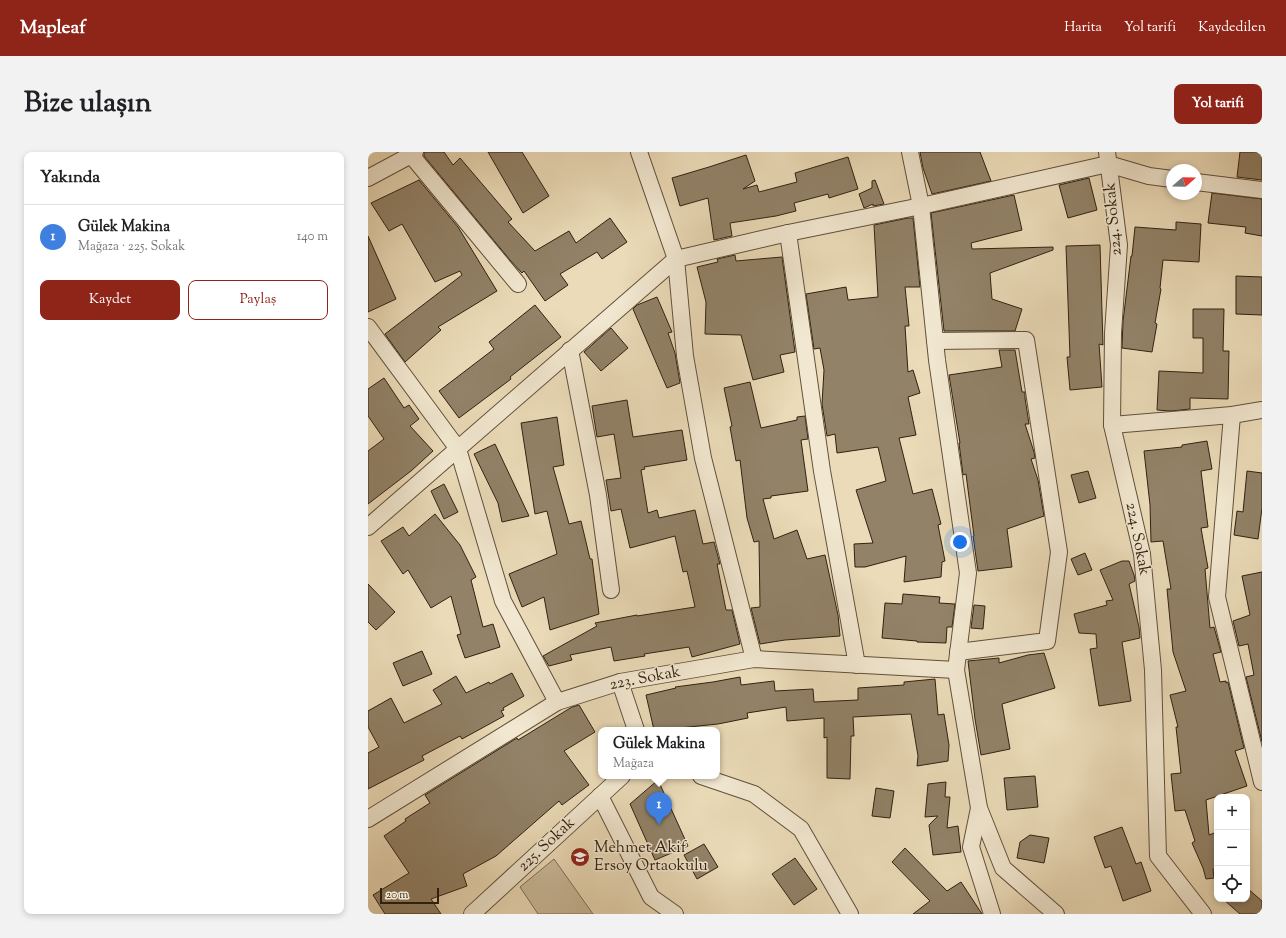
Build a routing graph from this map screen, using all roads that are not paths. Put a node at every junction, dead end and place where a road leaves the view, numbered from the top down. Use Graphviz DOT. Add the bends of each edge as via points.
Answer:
graph roads {
  1 [pos="639,152"];
  2 [pos="910,152"];
  3 [pos="413,154"];
  4 [pos="1108,158"];
  5 [pos="368,178"];
  6 [pos="1166,178"];
  7 [pos="1202,183"];
  8 [pos="1262,190"];
  9 [pos="921,206"];
  10 [pos="788,234"];
  11 [pos="676,259"];
  12 [pos="518,284"];
  13 [pos="368,327"];
  14 [pos="935,341"];
  15 [pos="570,350"];
  16 [pos="1262,410"];
  17 [pos="1232,415"];
  18 [pos="1112,425"];
  19 [pos="458,449"];
  20 [pos="368,527"];
  21 [pos="611,590"];
  22 [pos="958,652"];
  23 [pos="754,660"];
  24 [pos="857,665"];
  25 [pos="956,670"];
  26 [pos="620,682"];
  27 [pos="557,702"];
  28 [pos="635,727"];
  29 [pos="619,779"];
  30 [pos="710,779"];
  31 [pos="1262,782"];
  32 [pos="600,796"];
  33 [pos="979,808"];
  34 [pos="368,819"];
  35 [pos="472,914"];
  36 [pos="675,914"];
  37 [pos="850,914"];
  38 [pos="992,914"];
  39 [pos="1056,914"];
  40 [pos="1203,914"];
  1 -- 11 [label="street"];
  2 -- 9 [label="street"];
  3 -- 5 [label="street"];
  3 -- 12 [label="street"];
  4 -- 6 [label="street" via="1149,176"];
  4 -- 9 [label="street"];
  4 -- 18 [label="street, 224. Sokak" via="1119,245 1112,334"];
  7 -- 8 [label="street"];
  9 -- 10 [label="street"];
  9 -- 14 [label="street"];
  10 -- 11 [label="street"];
  10 -- 24 [label="street" via="822,471"];
  11 -- 15 [label="street"];
  11 -- 23 [label="street" via="685,356 703,458"];
  13 -- 19 [label="street"];
  14 -- 22 [label="street" via="968,573"];
  14 -- 22 [label="street" via="1026,340 1059,552 1047,641"];
  15 -- 19 [label="street"];
  15 -- 21 [label="street" via="598,495"];
  16 -- 17 [label="street"];
  17 -- 18 [label="street"];
  17 -- 31 [label="street" via="1217,597"];
  18 -- 40 [label="street, 224. Sokak" via="1142,554 1153,670 1158,856"];
  19 -- 20 [label="street"];
  19 -- 27 [label="street" via="503,601"];
  22 -- 25 [label="street"];
  23 -- 24 [label="street, 223. Sokak"];
  23 -- 26 [label="street, 223. Sokak"];
  24 -- 25 [label="street, 223. Sokak"];
  25 -- 33 [label="street"];
  26 -- 27 [label="street, 223. Sokak"];
  26 -- 28 [label="street"];
  27 -- 34 [label="street, 223. Sokak"];
  29 -- 32 [label="street, 225. Sokak"];
  30 -- 37 [label="street" via="754,794 800,829"];
  32 -- 35 [label="street, 225. Sokak"];
  32 -- 36 [label="street" via="651,897"];
  33 -- 38 [label="street" via="971,847"];
  33 -- 39 [label="street" via="1003,868"];
}
